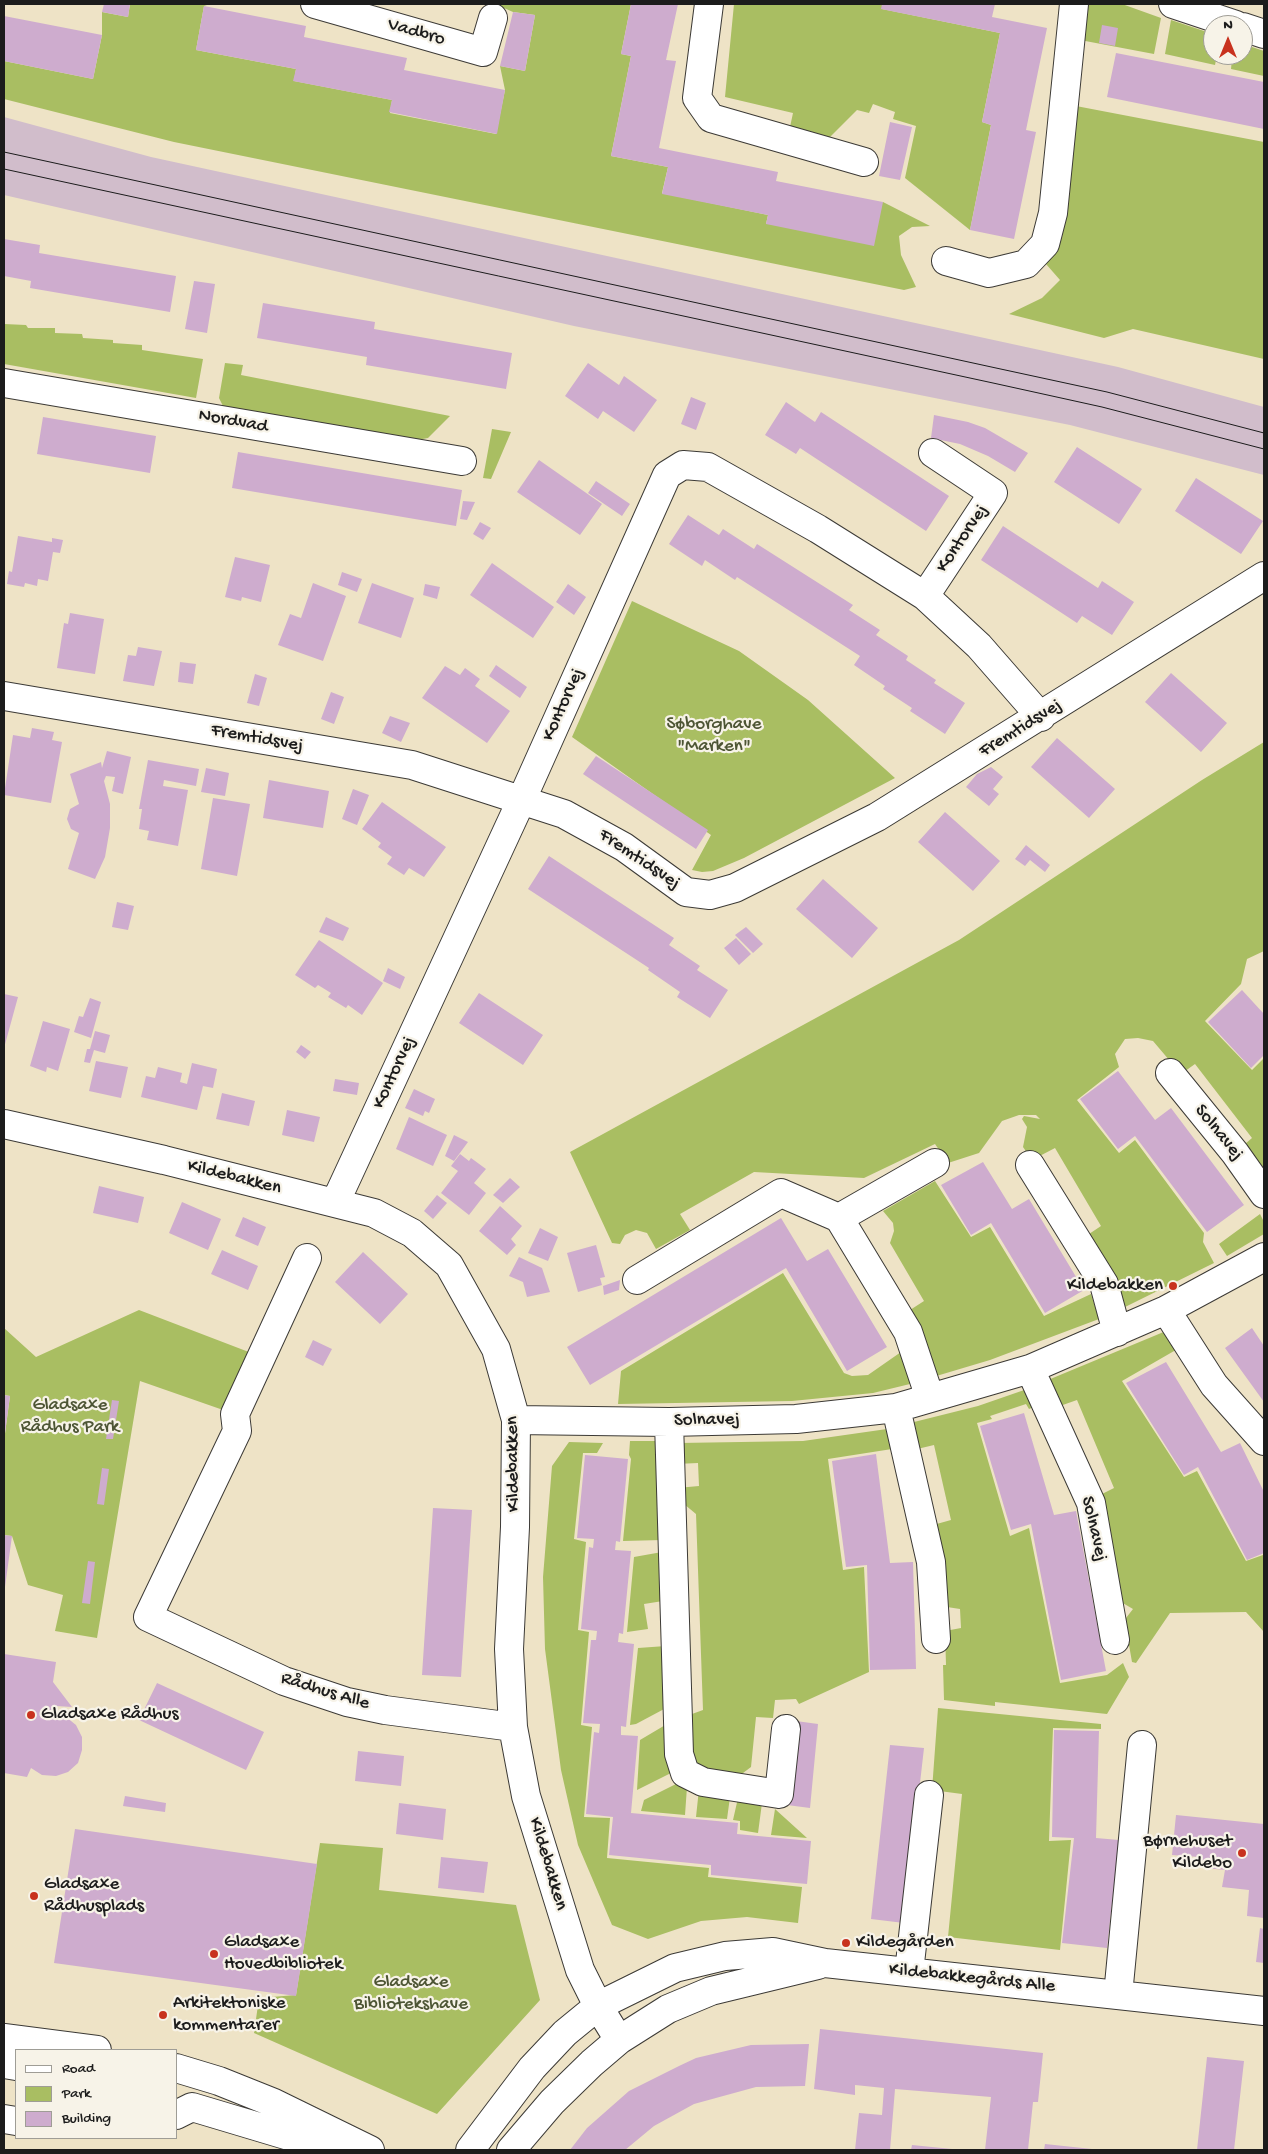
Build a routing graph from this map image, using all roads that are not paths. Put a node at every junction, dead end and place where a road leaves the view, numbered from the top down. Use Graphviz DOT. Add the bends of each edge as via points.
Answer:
graph roads {
  1 [pos="315,4"];
  2 [pos="708,4"];
  3 [pos="1074,4"];
  4 [pos="1173,4"];
  5 [pos="1206,15"];
  6 [pos="493,18"];
  7 [pos="864,162"];
  8 [pos="946,261"];
  9 [pos="4,383"];
  10 [pos="933,453"];
  11 [pos="462,461"];
  12 [pos="1264,576"];
  13 [pos="925,596"];
  14 [pos="4,696"];
  15 [pos="1042,717"];
  16 [pos="522,799"];
  17 [pos="1170,1073"];
  18 [pos="4,1124"];
  19 [pos="935,1163"];
  20 [pos="1030,1165"];
  21 [pos="1264,1194"];
  22 [pos="335,1203"];
  23 [pos="839,1218"];
  24 [pos="1264,1257"];
  25 [pos="307,1258"];
  26 [pos="637,1280"];
  27 [pos="1166,1310"];
  28 [pos="1117,1332"];
  29 [pos="1030,1369"];
  30 [pos="930,1398"];
  31 [pos="896,1408"];
  32 [pos="516,1420"];
  33 [pos="669,1422"];
  34 [pos="1264,1441"];
  35 [pos="936,1640"];
  36 [pos="1115,1640"];
  37 [pos="513,1727"];
  38 [pos="786,1729"];
  39 [pos="1142,1745"];
  40 [pos="929,1795"];
  41 [pos="825,1963"];
  42 [pos="909,1972"];
  43 [pos="1118,1995"];
  44 [pos="598,2006"];
  45 [pos="1264,2011"];
  46 [pos="4,2038"];
  47 [pos="619,2040"];
  48 [pos="88,2049"];
  49 [pos="178,2069"];
  50 [pos="182,2108"];
  51 [pos="294,2150"];
  52 [pos="323,2150"];
  53 [pos="370,2150"];
  54 [pos="470,2150"];
  55 [pos="511,2150"];
  1 -- 6 [label="street, Vadbro" via="483,52"];
  2 -- 7 [label="street" via="697,98 712,118"];
  3 -- 8 [label="street" via="1053,213 1046,244 1026,264 989,273"];
  4 -- 5 [label="street"];
  9 -- 11 [label="street, Nordvad"];
  10 -- 13 [label="street, Kontorvej" via="993,493"];
  12 -- 15 [label="street, Fremtidsvej"];
  13 -- 15 [label="street, Kontorvej" via="979,646"];
  13 -- 16 [label="street, Kontorvej" via="818,528 708,467 683,465 667,475"];
  14 -- 16 [label="street, Fremtidsvej" via="412,765"];
  15 -- 16 [label="street, Fremtidsvej" via="877,817 735,888 710,895 686,892 624,847 564,814"];
  16 -- 22 [label="street, Kontorvej"];
  17 -- 21 [label="street, Solnavej"];
  18 -- 22 [label="street, Kildebakken"];
  19 -- 23 [label="street"];
  20 -- 28 [label="street" via="1104,1284"];
  22 -- 32 [label="street, Kildebakken" via="374,1213 412,1232 449,1265 496,1349"];
  23 -- 26 [label="street" via="781,1193"];
  23 -- 30 [label="street" via="908,1332"];
  24 -- 27 [label="street, Solnavej"];
  25 -- 37 [label="street, Rådhus Alle" via="235,1414 237,1431 148,1617 284,1681 347,1702"];
  27 -- 28 [label="street, Solnavej"];
  27 -- 34 [label="street" via="1214,1385"];
  28 -- 29 [label="street, Solnavej"];
  29 -- 30 [label="street, Solnavej"];
  29 -- 36 [label="street, Solnavej" via="1091,1503"];
  30 -- 31 [label="street, Solnavej"];
  31 -- 33 [label="street, Solnavej" via="796,1419"];
  31 -- 35 [label="street" via="931,1562"];
  32 -- 33 [label="street, Solnavej"];
  32 -- 37 [label="street, Kildebakken" via="509,1649"];
  33 -- 38 [label="street" via="679,1754 685,1773 703,1782 779,1794"];
  37 -- 44 [label="street, Kildebakken" via="526,1796 580,1970"];
  39 -- 43 [label="street"];
  40 -- 42 [label="street"];
  41 -- 42 [label="street, Kildebakkegårds Alle"];
  41 -- 44 [label="street, Kildebakkegårds Alle" via="773,1952 725,1956 675,1968"];
  41 -- 47 [label="street, Kildebakkegårds Alle" via="712,1991 668,2009"];
  42 -- 43 [label="street, Kildebakkegårds Alle"];
  43 -- 45 [label="street, Kildebakkegårds Alle"];
  44 -- 47 [label="street, Kildebakken"];
  44 -- 54 [label="street, Kildebakkegårds Alle" via="565,2033 532,2068"];
  46 -- 48 [label="street"];
  47 -- 55 [label="street, Kildebakkegårds Alle" via="552,2102"];
  49 -- 53 [label="street" via="274,2103"];
  50 -- 51 [label="street"];
  50 -- 52 [label="street" via="299,2139"];
}
